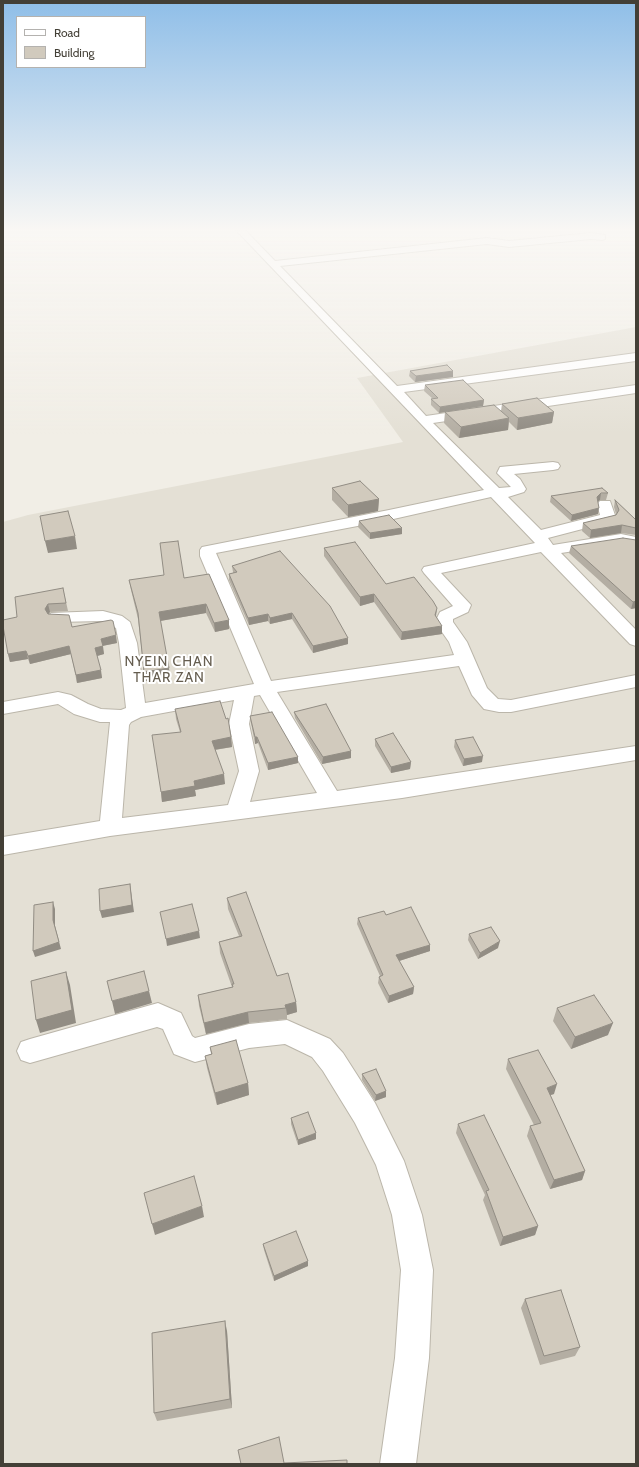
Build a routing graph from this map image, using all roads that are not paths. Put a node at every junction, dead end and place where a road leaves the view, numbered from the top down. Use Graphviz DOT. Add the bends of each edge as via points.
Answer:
graph roads {
  1 [pos="305,297"];
  2 [pos="636,357"];
  3 [pos="636,389"];
  4 [pos="394,390"];
  5 [pos="423,420"];
  6 [pos="553,466"];
  7 [pos="494,492"];
  8 [pos="605,504"];
  9 [pos="636,542"];
  10 [pos="544,544"];
  11 [pos="57,617"];
  12 [pos="635,638"];
  13 [pos="465,659"];
  14 [pos="636,681"];
  15 [pos="266,688"];
  16 [pos="245,691"];
  17 [pos="3,708"];
  18 [pos="130,714"];
  19 [pos="636,752"];
  20 [pos="332,800"];
  21 [pos="236,812"];
  22 [pos="110,828"];
  23 [pos="3,846"];
  24 [pos="30,1051"];
  25 [pos="398,1464"];
  1 -- 4 [label="street"];
  2 -- 4 [label="street"];
  3 -- 5 [label="street"];
  4 -- 5 [label="street"];
  5 -- 7 [label="street"];
  6 -- 7 [label="street" via="508,468 504,473 519,489 508,493"];
  7 -- 10 [label="street"];
  7 -- 15 [label="street" via="208,550 208,556"];
  8 -- 10 [label="street" via="608,518"];
  9 -- 10 [label="street" via="621,539"];
  10 -- 12 [label="street"];
  10 -- 13 [label="street" via="430,570 462,605 462,608 446,616 444,622 458,642"];
  11 -- 18 [label="street" via="102,616 116,620 124,626 128,643"];
  13 -- 14 [label="street" via="479,692 491,704 499,706 511,706"];
  13 -- 15 [label="street"];
  15 -- 16 [label="street"];
  15 -- 20 [label="street"];
  16 -- 18 [label="street"];
  16 -- 21 [label="street" via="239,724 249,771"];
  17 -- 18 [label="street" via="58,698 100,714"];
  18 -- 22 [label="street" via="119,724"];
  19 -- 20 [label="street"];
  20 -- 21 [label="street"];
  21 -- 22 [label="street"];
  22 -- 23 [label="street"];
  24 -- 25 [label="street" via="158,1015 172,1021 183,1045 195,1050 249,1036 287,1032 321,1048 334,1062 366,1113 389,1161 407,1215 417,1270 412,1358"];
}
